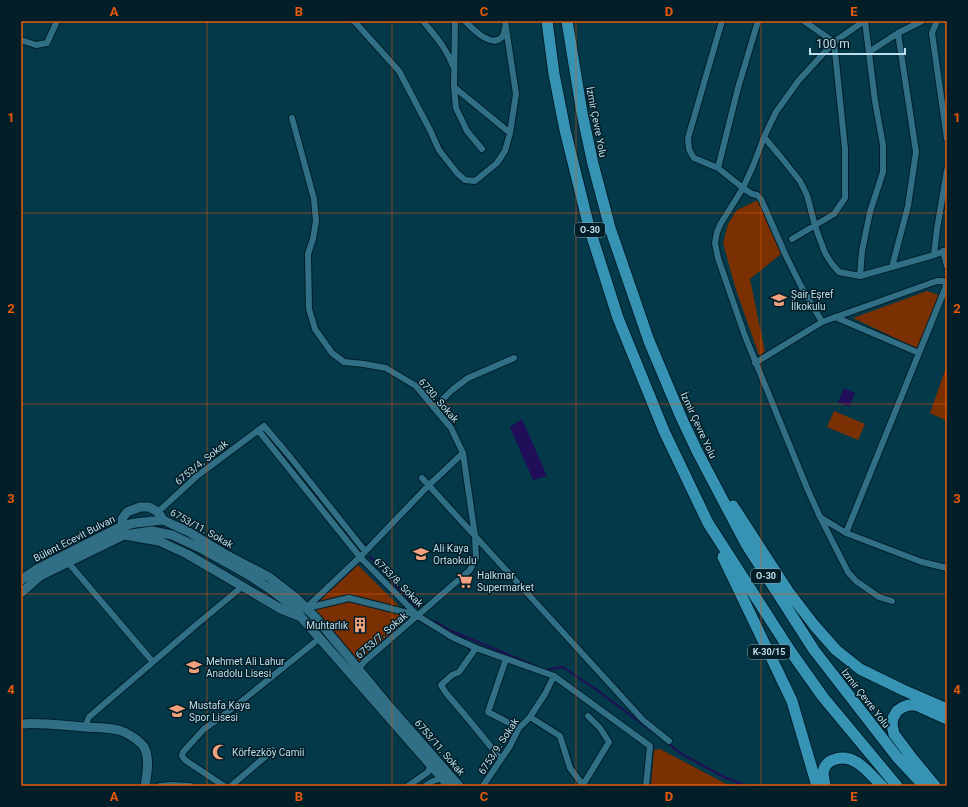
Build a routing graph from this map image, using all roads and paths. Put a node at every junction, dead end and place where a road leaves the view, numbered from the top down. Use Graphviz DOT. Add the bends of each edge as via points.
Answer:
graph roads {
  1 [pos="57,21"];
  2 [pos="354,21"];
  3 [pos="423,21"];
  4 [pos="455,21"];
  5 [pos="464,21"];
  6 [pos="547,21"];
  7 [pos="567,21"];
  8 [pos="722,21"];
  9 [pos="758,21"];
  10 [pos="804,21"];
  11 [pos="864,21"];
  12 [pos="922,21"];
  13 [pos="937,21"];
  14 [pos="505,24"];
  15 [pos="898,32"];
  16 [pos="21,40"];
  17 [pos="834,42"];
  18 [pos="869,52"];
  19 [pos="454,72"];
  20 [pos="454,87"];
  21 [pos="292,118"];
  22 [pos="510,133"];
  23 [pos="764,137"];
  24 [pos="947,139"];
  25 [pos="482,149"];
  26 [pos="718,168"];
  27 [pos="947,170"];
  28 [pos="743,188"];
  29 [pos="815,226"];
  30 [pos="792,239"];
  31 [pos="945,250"];
  32 [pos="934,255"];
  33 [pos="947,266"];
  34 [pos="892,267"];
  35 [pos="860,276"];
  36 [pos="945,278"];
  37 [pos="835,317"];
  38 [pos="822,322"];
  39 [pos="919,353"];
  40 [pos="514,358"];
  41 [pos="755,363"];
  42 [pos="434,408"];
  43 [pos="258,430"];
  44 [pos="697,451"];
  45 [pos="463,452"];
  46 [pos="422,478"];
  47 [pos="428,486"];
  48 [pos="158,512"];
  49 [pos="820,517"];
  50 [pos="163,520"];
  51 [pos="708,523"];
  52 [pos="123,531"];
  53 [pos="846,533"];
  54 [pos="475,536"];
  55 [pos="365,551"];
  56 [pos="360,557"];
  57 [pos="66,559"];
  58 [pos="947,568"];
  59 [pos="21,580"];
  60 [pos="243,586"];
  61 [pos="21,592"];
  62 [pos="892,601"];
  63 [pos="306,608"];
  64 [pos="418,616"];
  65 [pos="301,617"];
  66 [pos="320,638"];
  67 [pos="476,648"];
  68 [pos="506,659"];
  69 [pos="154,662"];
  70 [pos="358,669"];
  71 [pos="554,676"];
  72 [pos="947,709"];
  73 [pos="588,716"];
  74 [pos="530,717"];
  75 [pos="947,719"];
  76 [pos="21,724"];
  77 [pos="85,727"];
  78 [pos="519,728"];
  79 [pos="669,741"];
  80 [pos="273,750"];
  81 [pos="501,759"];
  82 [pos="431,765"];
  83 [pos="443,778"];
  84 [pos="584,785"];
  85 [pos="145,786"];
  86 [pos="160,786"];
  87 [pos="171,786"];
  88 [pos="190,786"];
  89 [pos="224,786"];
  90 [pos="231,786"];
  91 [pos="408,786"];
  92 [pos="425,786"];
  93 [pos="449,786"];
  94 [pos="459,786"];
  95 [pos="483,786"];
  96 [pos="646,786"];
  97 [pos="817,786"];
  98 [pos="825,786"];
  99 [pos="882,786"];
  100 [pos="897,786"];
  101 [pos="924,786"];
  102 [pos="935,786"];
  1 -- 16 [label="street" via="47,43 36,44"];
  2 -- 22 [label="street" via="399,71 439,150 465,180 475,181 497,163 505,150"];
  3 -- 19 [label="street" via="449,55"];
  4 -- 19 [label="street"];
  5 -- 14 [label="street" via="484,38 495,41 501,37"];
  6 -- 51 [label="highway, O-30" via="565,130 589,227 618,318 664,430"];
  7 -- 44 [label="highway, İzmir Çevre Yolu / O-30" via="593,164 610,228 649,341"];
  8 -- 26 [label="street" via="688,138 689,149 694,158"];
  9 -- 26 [label="street"];
  10 -- 17 [label="street"];
  11 -- 17 [label="street"];
  11 -- 18 [label="street"];
  12 -- 15 [label="street"];
  13 -- 24 [label="street" via="932,33"];
  14 -- 22 [label="street" via="516,94"];
  15 -- 18 [label="street"];
  15 -- 34 [label="street" via="916,152 908,206"];
  17 -- 23 [label="street" via="799,80 776,112"];
  17 -- 29 [label="street" via="845,150 845,198 834,214"];
  18 -- 35 [label="street" via="883,145 883,172 869,219"];
  19 -- 20 [label="street"];
  20 -- 22 [label="street"];
  20 -- 25 [label="street" via="456,108 467,131"];
  21 -- 42 [label="street, 6730. Sokak" via="314,199 316,221 308,254 309,309 315,329 332,353 344,362 386,368 416,386"];
  23 -- 28 [label="street"];
  23 -- 29 [label="street" via="800,181 807,195"];
  26 -- 28 [label="street"];
  27 -- 32 [label="street"];
  28 -- 38 [label="street" via="761,199 786,256"];
  28 -- 41 [label="street" via="721,223 715,243"];
  29 -- 30 [label="street"];
  29 -- 35 [label="street" via="825,253 839,272"];
  31 -- 32 [label="street"];
  31 -- 33 [label="street"];
  32 -- 34 [label="street"];
  34 -- 35 [label="street"];
  36 -- 37 [label="street"];
  36 -- 39 [label="street" via="945,289"];
  37 -- 38 [label="street"];
  37 -- 39 [label="street"];
  38 -- 41 [label="street"];
  39 -- 53 [label="street"];
  40 -- 42 [label="street" via="468,378"];
  41 -- 49 [label="street"];
  42 -- 45 [label="street, 6730. Sokak" via="452,428"];
  43 -- 48 [label="street, 6753/4. Sokak" via="197,476"];
  43 -- 55 [label="street" via="264,426"];
  43 -- 56 [label="street, 6753/8. Sokak"];
  44 -- 72 [label="highway" via="788,591 836,650 860,669"];
  44 -- 101 [label="highway, İzmir Çevre Yolu / O-30" via="746,544 814,650 897,757"];
  45 -- 47 [label="street"];
  45 -- 54 [label="street, 6730. Sokak"];
  46 -- 47 [label="street"];
  47 -- 54 [label="street"];
  47 -- 55 [label="street"];
  48 -- 50 [label="street, 6753/11. Sokak"];
  48 -- 52 [label="street, 6753/11. Sokak" via="149,507 140,507 128,512 122,518"];
  49 -- 53 [label="street"];
  49 -- 62 [label="street" via="848,572 879,597"];
  50 -- 52 [label="street, Bülent Ecevit Bulvarı" via="135,523"];
  50 -- 63 [label="street, 6753/11. Sokak" via="269,577 296,597"];
  51 -- 97 [label="highway, K-30/15" via="792,701"];
  51 -- 100 [label="highway, O-30" via="823,697"];
  52 -- 57 [label="street, Bülent Ecevit Bulvarı"];
  52 -- 60 [label="street" via="159,541 188,554"];
  52 -- 65 [label="street, 6753/11. Sokak" via="152,531 172,535 204,550 270,589 296,609"];
  53 -- 58 [label="street" via="922,562"];
  54 -- 64 [label="street, 6730. Sokak" via="476,558 470,570"];
  54 -- 79 [label="street" via="643,720"];
  55 -- 56 [label="street"];
  56 -- 63 [label="street"];
  56 -- 64 [label="street, 6753/8. Sokak"];
  57 -- 59 [label="street, Bülent Ecevit Bulvarı" via="37,569"];
  57 -- 61 [label="street, Bülent Ecevit Bulvarı"];
  57 -- 69 [label="street"];
  60 -- 65 [label="street" via="281,609"];
  60 -- 69 [label="street"];
  63 -- 64 [label="street" via="349,598"];
  63 -- 70 [label="street, 6753/11. Sokak"];
  64 -- 67 [label="street, 6753/8. Sokak"];
  64 -- 70 [label="street, 6753/7. Sokak"];
  65 -- 66 [label="street, 6753/11. Sokak"];
  66 -- 82 [label="street, 6753/11. Sokak"];
  66 -- 89 [label="street" via="204,729 182,752 184,760"];
  67 -- 68 [label="street, 6753/8. Sokak"];
  67 -- 81 [label="street" via="459,672 441,684"];
  68 -- 71 [label="street, 6753/8. Sokak"];
  68 -- 78 [label="street" via="488,712"];
  69 -- 77 [label="street" via="89,717"];
  70 -- 94 [label="street, 6753/11. Sokak"];
  71 -- 74 [label="street, 6753/9. Sokak"];
  71 -- 96 [label="street, 6753/8. Sokak" via="650,746"];
  73 -- 84 [label="street" via="609,742"];
  74 -- 78 [label="street, 6753/9. Sokak"];
  74 -- 84 [label="street" via="560,736 570,768"];
  75 -- 102 [label="highway" via="916,704 903,706 893,718 894,734"];
  76 -- 77 [label="street"];
  77 -- 85 [label="street" via="113,729 134,737 144,747 147,768"];
  78 -- 81 [label="street, 6753/9. Sokak"];
  80 -- 90 [label="street"];
  81 -- 95 [label="street, 6753/9. Sokak"];
  82 -- 83 [label="street, 6753/11. Sokak"];
  82 -- 91 [label="street" via="428,772"];
  83 -- 92 [label="street"];
  83 -- 93 [label="street, 6753/11. Sokak"];
  86 -- 87 [label="street"];
  87 -- 88 [label="street"];
  98 -- 99 [label="highway" via="823,773 827,765 834,759 845,758 856,762"];
}
